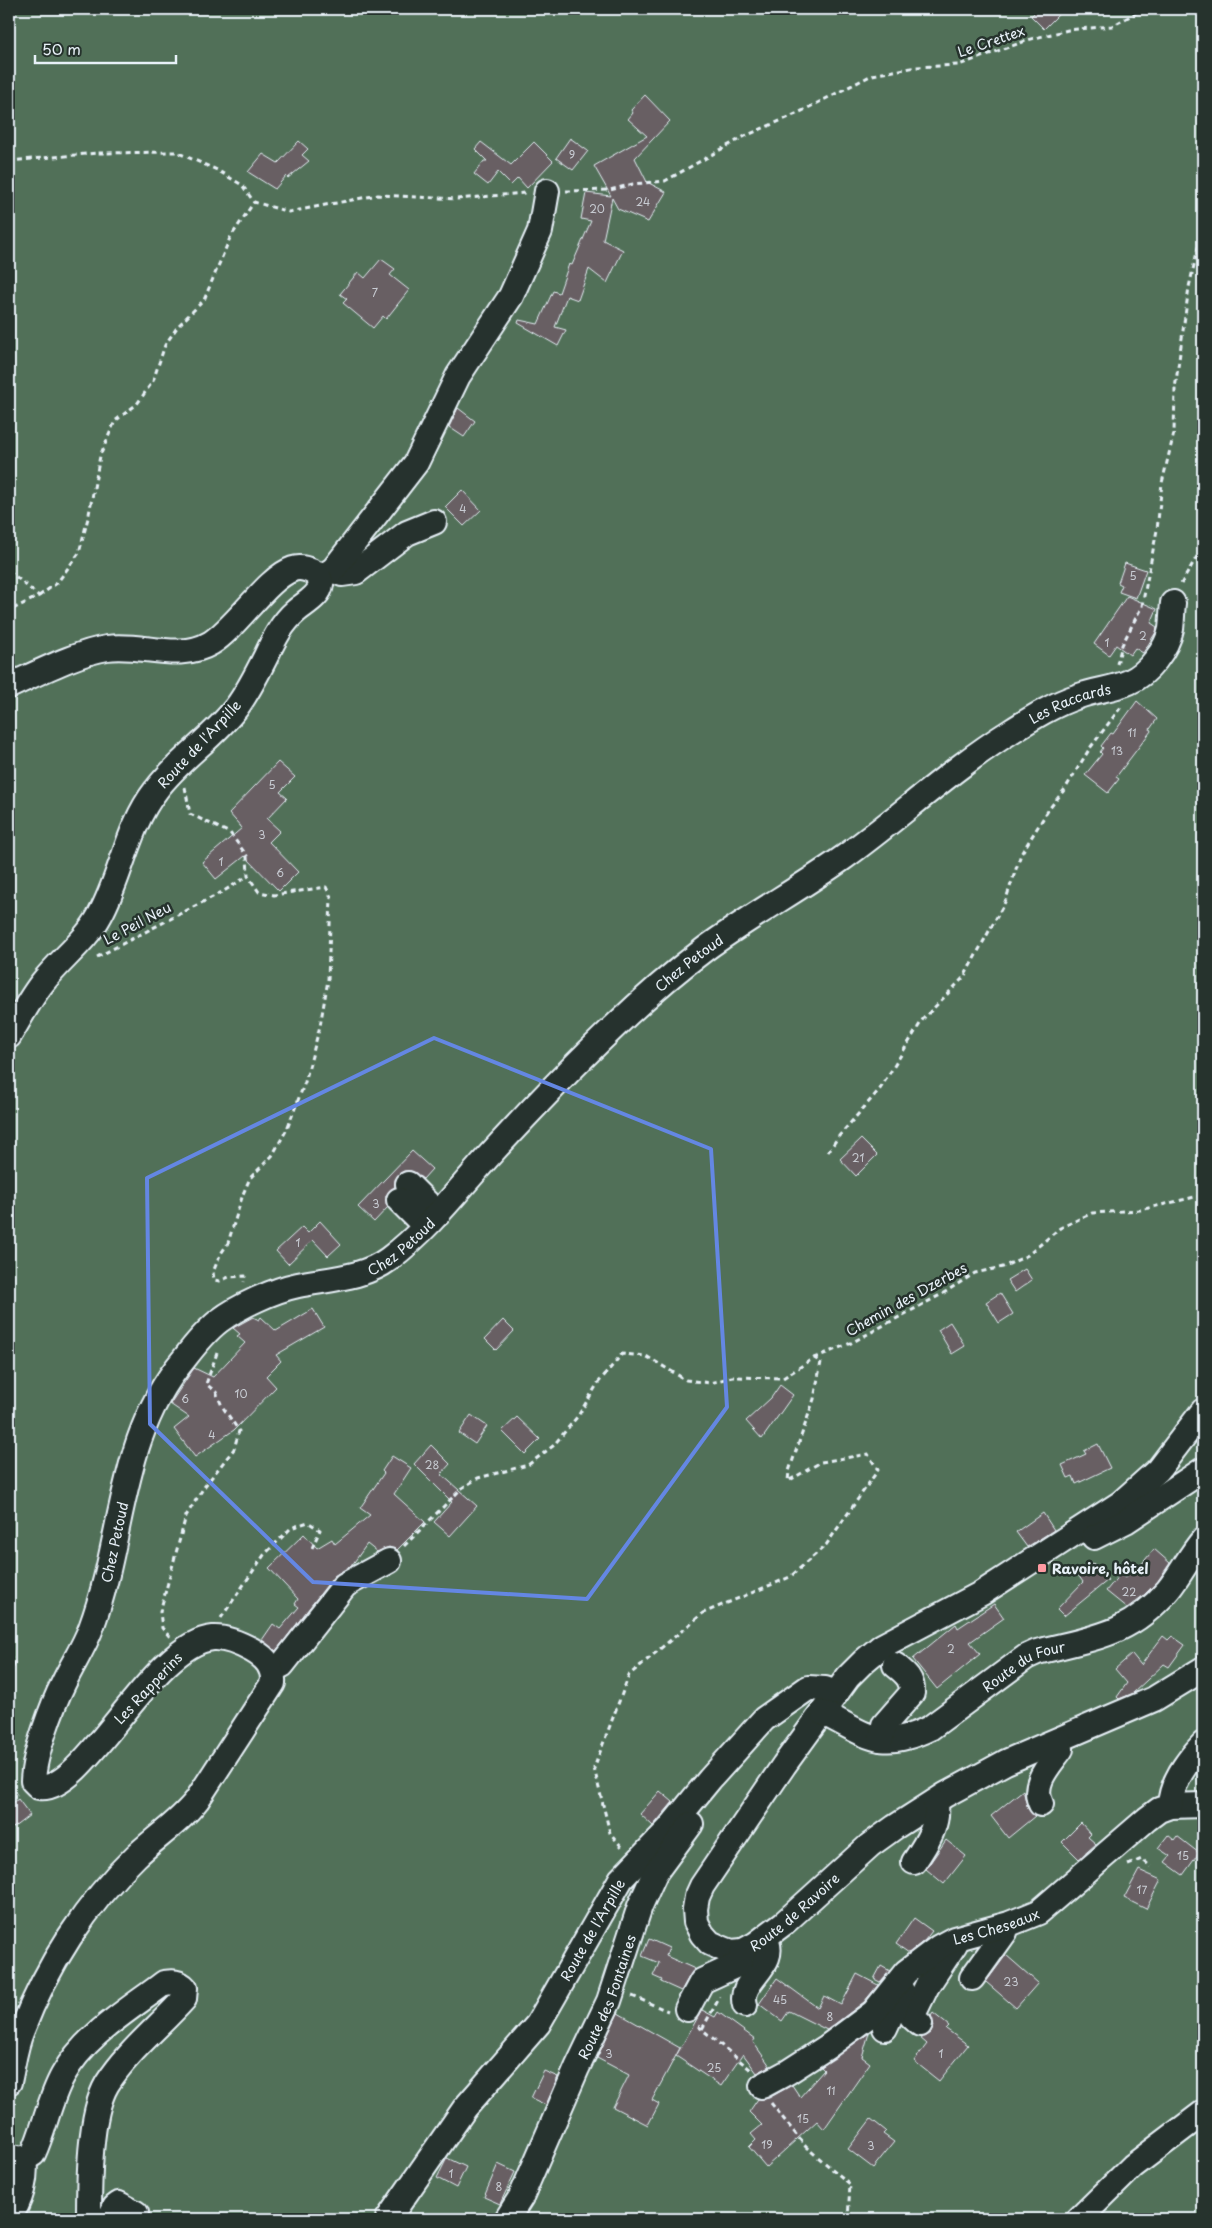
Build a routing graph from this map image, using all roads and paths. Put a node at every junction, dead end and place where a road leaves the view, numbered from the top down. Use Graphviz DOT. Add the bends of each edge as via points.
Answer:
graph roads {
  1 [pos="1143,9"];
  2 [pos="9,161"];
  3 [pos="547,192"];
  4 [pos="254,202"];
  5 [pos="1203,226"];
  6 [pos="434,522"];
  7 [pos="1203,546"];
  8 [pos="9,571"];
  9 [pos="326,574"];
  10 [pos="39,596"];
  11 [pos="1173,603"];
  12 [pos="9,611"];
  13 [pos="1124,684"];
  14 [pos="9,686"];
  15 [pos="189,753"];
  16 [pos="936,787"];
  17 [pos="248,876"];
  18 [pos="92,960"];
  19 [pos="9,1036"];
  20 [pos="828,1152"];
  21 [pos="404,1192"];
  22 [pos="1203,1195"];
  23 [pos="432,1220"];
  24 [pos="232,1313"];
  25 [pos="220,1346"];
  26 [pos="814,1358"];
  27 [pos="1203,1411"];
  28 [pos="1203,1470"];
  29 [pos="1203,1540"];
  30 [pos="1050,1547"];
  31 [pos="312,1548"];
  32 [pos="389,1561"];
  33 [pos="211,1638"];
  34 [pos="181,1651"];
  35 [pos="9,1655"];
  36 [pos="895,1666"];
  37 [pos="1203,1669"];
  38 [pos="272,1670"];
  39 [pos="9,1684"];
  40 [pos="836,1693"];
  41 [pos="823,1713"];
  42 [pos="881,1739"];
  43 [pos="1059,1740"];
  44 [pos="1203,1744"];
  45 [pos="710,1779"];
  46 [pos="35,1784"];
  47 [pos="935,1802"];
  48 [pos="1041,1804"];
  49 [pos="1203,1804"];
  50 [pos="1170,1806"];
  51 [pos="636,1862"];
  52 [pos="914,1862"];
  53 [pos="1004,1926"];
  54 [pos="765,1938"];
  55 [pos="954,1940"];
  56 [pos="743,1951"];
  57 [pos="906,1972"];
  58 [pos="972,1978"];
  59 [pos="745,2005"];
  60 [pos="687,2008"];
  61 [pos="920,2024"];
  62 [pos="885,2028"];
  63 [pos="9,2082"];
  64 [pos="762,2086"];
  65 [pos="1203,2113"];
  66 [pos="17,2157"];
  67 [pos="9,2217"];
  68 [pos="89,2219"];
  69 [pos="109,2219"];
  70 [pos="135,2219"];
  71 [pos="388,2219"];
  72 [pos="507,2219"];
  73 [pos="1078,2219"];
  1 -- 3 [label="path, Le Crettex" via="1112,26 1031,38 959,66 916,66 872,75 746,136 665,181 610,190"];
  2 -- 4 [label="path" via="98,153 176,152 242,185"];
  3 -- 4 [label="path, Le Crettex" via="456,199 378,195 289,212"];
  3 -- 9 [label="street, Route de l'Arpille" via="540,231 512,296 458,376 416,463"];
  4 -- 10 [label="path" via="230,238 204,300 178,326 165,345 153,381 137,404 115,421 100,456 79,552 57,582"];
  5 -- 13 [label="path" via="1189,287 1175,388 1174,433 1162,482 1157,530 1142,606 1116,663"];
  6 -- 9 [label="street" via="407,532 356,572"];
  7 -- 11 [label="path"];
  8 -- 10 [label="path"];
  9 -- 14 [label="street" via="304,568 288,572 216,640 203,647 172,652 104,648"];
  9 -- 15 [label="street, Route de l'Arpille" via="319,591 288,618 236,708"];
  10 -- 12 [label="path"];
  11 -- 13 [label="street, Les Raccards" via="1171,632 1165,644 1152,665"];
  13 -- 16 [label="street, Les Raccards" via="1078,696 1045,710 996,741"];
  13 -- 20 [label="path" via="1128,688 1123,704 1090,748 1021,854 1005,902 964,977 923,1019 880,1089"];
  15 -- 17 [label="path" via="185,787 190,814 230,833 247,856"];
  15 -- 19 [label="street, Route de l'Arpille" via="146,803 99,917 43,982"];
  16 -- 23 [label="street, Chez Petoud" via="842,859 707,948 651,992 524,1118"];
  17 -- 18 [label="path, Le Peil Neu"];
  17 -- 24 [label="path" via="259,892 274,895 326,887 332,898 328,980 305,1082 287,1129 272,1156 250,1178 228,1243 213,1272 214,1280 220,1281 229,1276 245,1276 241,1297"];
  21 -- 23 [label="street"];
  22 -- 26 [label="path, Chemin des Dzerbes" via="1140,1210 1092,1213 1060,1228 1028,1255 1003,1267 975,1273 851,1343"];
  23 -- 24 [label="street, Chez Petoud" via="392,1257 374,1268 278,1290"];
  24 -- 46 [label="street, Chez Petoud" via="208,1330 180,1363 141,1432 131,1460 94,1618 79,1657 64,1681 44,1736 33,1777"];
  25 -- 34 [label="path" via="206,1384 216,1392 239,1431 234,1449 186,1516 160,1612 162,1628"];
  26 -- 32 [label="path, Chemin des Dzerbes" via="783,1378 732,1377 710,1383 686,1380 646,1356 622,1354 553,1446 528,1464 478,1478 462,1488"];
  26 -- 51 [label="path" via="821,1362 820,1371 788,1481 821,1462 868,1454 878,1470 826,1545 790,1577 703,1613 629,1675 594,1768 610,1833"];
  27 -- 30 [label="street, Route de Ravoire" via="1158,1470 1108,1512"];
  28 -- 30 [label="street" via="1126,1521 1068,1549"];
  29 -- 42 [label="street, Route du Four" via="1168,1590 1139,1618 1123,1628 1026,1657 930,1728 905,1739"];
  30 -- 40 [label="street, Route de Ravoire" via="982,1593 882,1646"];
  31 -- 33 [label="path" via="320,1530 308,1522 291,1528 264,1555 212,1630"];
  32 -- 38 [label="street" via="345,1585 282,1665"];
  33 -- 34 [label="street, Les Rapperins" via="190,1644"];
  33 -- 38 [label="street" via="221,1638 251,1650 265,1659"];
  34 -- 46 [label="street, Les Rapperins" via="74,1769 54,1786"];
  35 -- 39 [label="path" via="14,1662"];
  36 -- 42 [label="street" via="921,1686 884,1725"];
  37 -- 43 [label="street, Route de Ravoire" via="1154,1699"];
  38 -- 63 [label="street" via="273,1683 269,1692 197,1800 98,1896 70,1938 21,2031"];
  40 -- 41 [label="street, Route de Ravoire"];
  40 -- 45 [label="street, Route de l'Arpille" via="808,1688 764,1719"];
  41 -- 42 [label="street, Route du Four" via="864,1735"];
  41 -- 56 [label="street, Route de Ravoire" via="784,1765 696,1897 696,1922 702,1934 721,1948 731,1952"];
  43 -- 47 [label="street, Route de Ravoire" via="1006,1762"];
  43 -- 48 [label="street" via="1061,1749 1038,1785"];
  44 -- 50 [label="street" via="1174,1785"];
  45 -- 51 [label="street, Route de l'Arpille" via="669,1829"];
  45 -- 72 [label="street, Route des Fontaines" via="703,1807 656,1873 640,1906 609,2001 521,2197"];
  47 -- 52 [label="street" via="938,1811 928,1841"];
  47 -- 54 [label="street, Route de Ravoire" via="870,1845"];
  49 -- 50 [label="street"];
  50 -- 53 [label="street, Les Cheseaux" via="1159,1810 1097,1874 1039,1912"];
  51 -- 71 [label="street, Route de l'Arpille" via="621,1879 538,2024 465,2108"];
  53 -- 55 [label="street, Les Cheseaux"];
  53 -- 58 [label="street" via="1005,1932"];
  54 -- 56 [label="street, Route de Ravoire"];
  54 -- 59 [label="street" via="770,1951 744,1992"];
  55 -- 57 [label="street, Les Cheseaux" via="928,1954"];
  55 -- 61 [label="street" via="955,1944 927,1986 912,2017"];
  56 -- 60 [label="street" via="737,1964 702,1981"];
  57 -- 62 [label="street" via="909,1977"];
  57 -- 64 [label="street, Les Cheseaux" via="874,2012 827,2047"];
  65 -- 73 [label="street" via="1133,2166"];
  66 -- 67 [label="street" via="25,2180"];
  66 -- 68 [label="street" via="33,2154 50,2103 64,2074 86,2044 164,1983 174,1982 183,1986 184,1999 128,2058 103,2093 94,2134"];
  69 -- 70 [label="street" via="119,2204 136,2213"];
}
